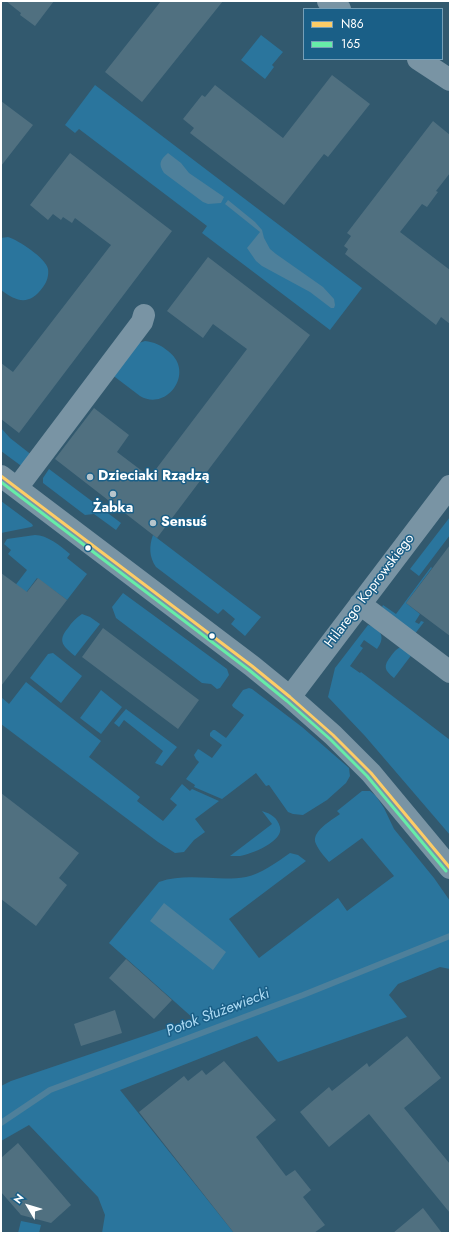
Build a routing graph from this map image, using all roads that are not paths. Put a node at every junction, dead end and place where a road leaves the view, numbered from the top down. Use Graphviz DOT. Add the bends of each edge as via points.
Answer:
graph roads {
  1 [pos="328,1"];
  2 [pos="338,8"];
  3 [pos="420,60"];
  4 [pos="450,80"];
  5 [pos="144,315"];
  6 [pos="9,482"];
  7 [pos="450,486"];
  8 [pos="360,604"];
  9 [pos="450,672"];
  10 [pos="290,697"];
  11 [pos="450,868"];
  1 -- 2 [label="street"];
  3 -- 4 [label="street"];
  5 -- 6 [label="street" via="142,322"];
  6 -- 10 [label="street"];
  7 -- 8 [label="street, Hilarego Koprowskiego"];
  8 -- 9 [label="street"];
  8 -- 10 [label="street, Hilarego Koprowskiego"];
  10 -- 11 [label="street" via="371,773"];
}
